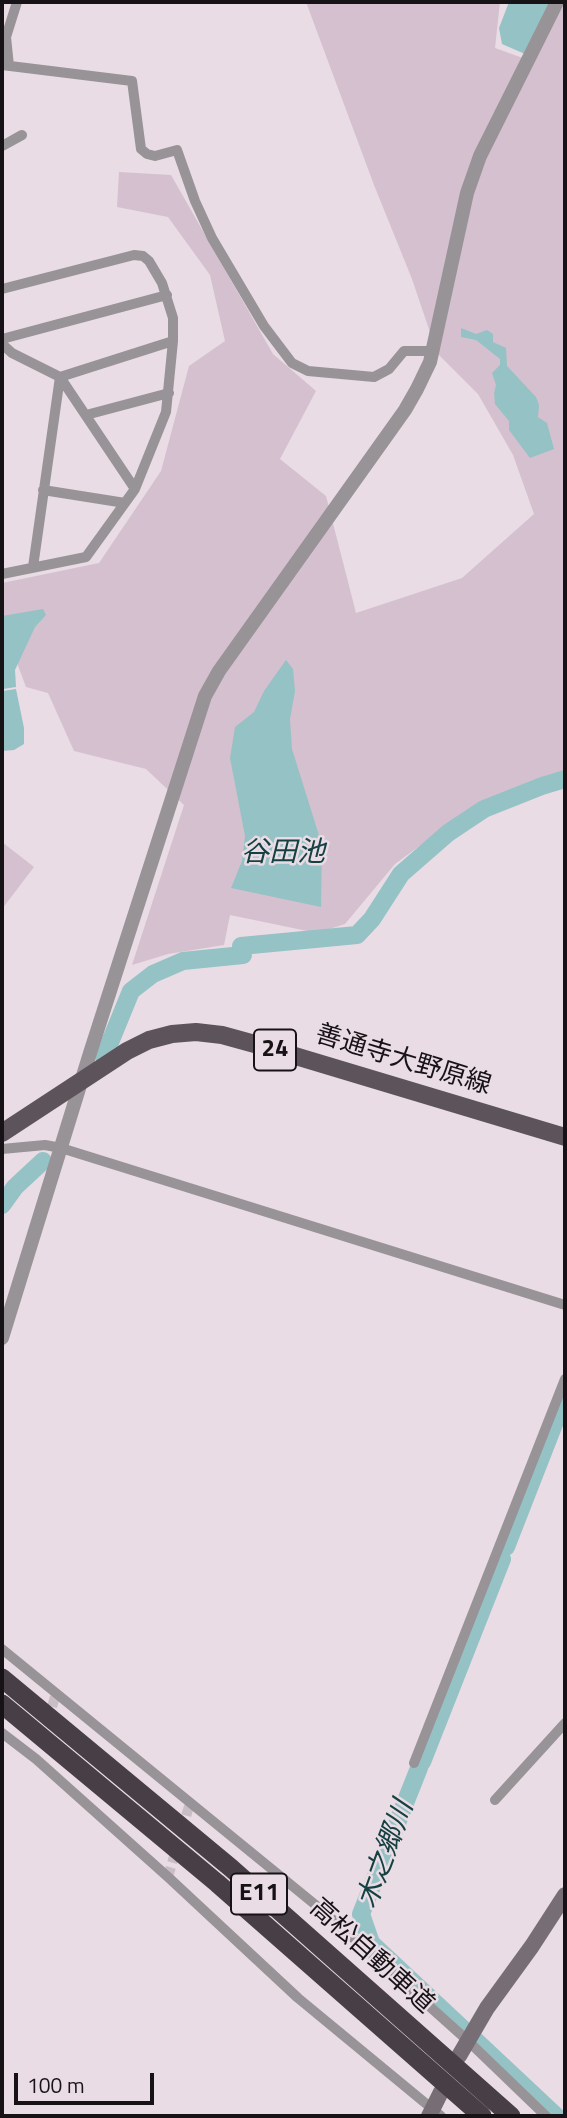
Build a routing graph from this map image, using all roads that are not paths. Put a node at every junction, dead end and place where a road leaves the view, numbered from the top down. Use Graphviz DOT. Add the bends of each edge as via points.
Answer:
graph roads {
  1 [pos="17,2"];
  2 [pos="558,2"];
  3 [pos="6,65"];
  4 [pos="22,135"];
  5 [pos="2,146"];
  6 [pos="2,289"];
  7 [pos="167,295"];
  8 [pos="2,341"];
  9 [pos="173,341"];
  10 [pos="432,351"];
  11 [pos="60,377"];
  12 [pos="169,393"];
  13 [pos="86,415"];
  14 [pos="135,489"];
  15 [pos="43,490"];
  16 [pos="125,503"];
  17 [pos="33,567"];
  18 [pos="2,574"];
  19 [pos="81,1081"];
  20 [pos="2,1133"];
  21 [pos="565,1137"];
  22 [pos="61,1148"];
  23 [pos="2,1149"];
  24 [pos="565,1305"];
  25 [pos="2,1338"];
  26 [pos="565,1379"];
  27 [pos="2,1649"];
  28 [pos="2,1678"];
  29 [pos="2,1704"];
  30 [pos="565,1723"];
  31 [pos="2,1733"];
  32 [pos="414,1763"];
  33 [pos="495,1800"];
  34 [pos="565,1895"];
  35 [pos="467,2040"];
  36 [pos="459,2056"];
  37 [pos="441,2092"];
  38 [pos="434,2114"];
  39 [pos="482,2116"];
  40 [pos="511,2116"];
  41 [pos="546,2116"];
  1 -- 3 [label="street" via="6,37"];
  2 -- 10 [label="street" via="480,156 467,193"];
  3 -- 10 [label="street" via="132,81 141,149 155,156 177,150 212,238 264,326 292,363 308,371 374,377 389,369 404,351"];
  4 -- 5 [label="street"];
  6 -- 7 [label="street" via="134,255 149,261"];
  7 -- 8 [label="street"];
  7 -- 9 [label="street"];
  8 -- 11 [label="street" via="12,354"];
  9 -- 11 [label="street"];
  9 -- 12 [label="street"];
  10 -- 19 [label="street" via="405,410 205,696"];
  11 -- 13 [label="street"];
  11 -- 15 [label="street"];
  12 -- 13 [label="street"];
  12 -- 14 [label="street" via="166,412"];
  13 -- 14 [label="street"];
  14 -- 16 [label="street"];
  15 -- 16 [label="street"];
  15 -- 17 [label="street"];
  16 -- 17 [label="street" via="86,556"];
  17 -- 18 [label="street"];
  19 -- 20 [label="main road, 善通寺大野原線 / 24"];
  19 -- 21 [label="main road, 善通寺大野原線 / 24" via="149,1040 196,1032 222,1035"];
  19 -- 22 [label="street"];
  22 -- 23 [label="street"];
  22 -- 24 [label="street"];
  22 -- 25 [label="street"];
  26 -- 32 [label="street"];
  27 -- 35 [label="street" via="323,1911"];
  28 -- 40 [label="highway, 高松自動車道 / E11" via="231,1868"];
  29 -- 39 [label="highway, 高松自動車道 / E11" via="216,1883"];
  30 -- 33 [label="street"];
  31 -- 38 [label="street"];
  34 -- 35 [label="main road"];
  35 -- 36 [label="main road"];
  35 -- 41 [label="street"];
  37 -- 38 [label="main road"];
}
